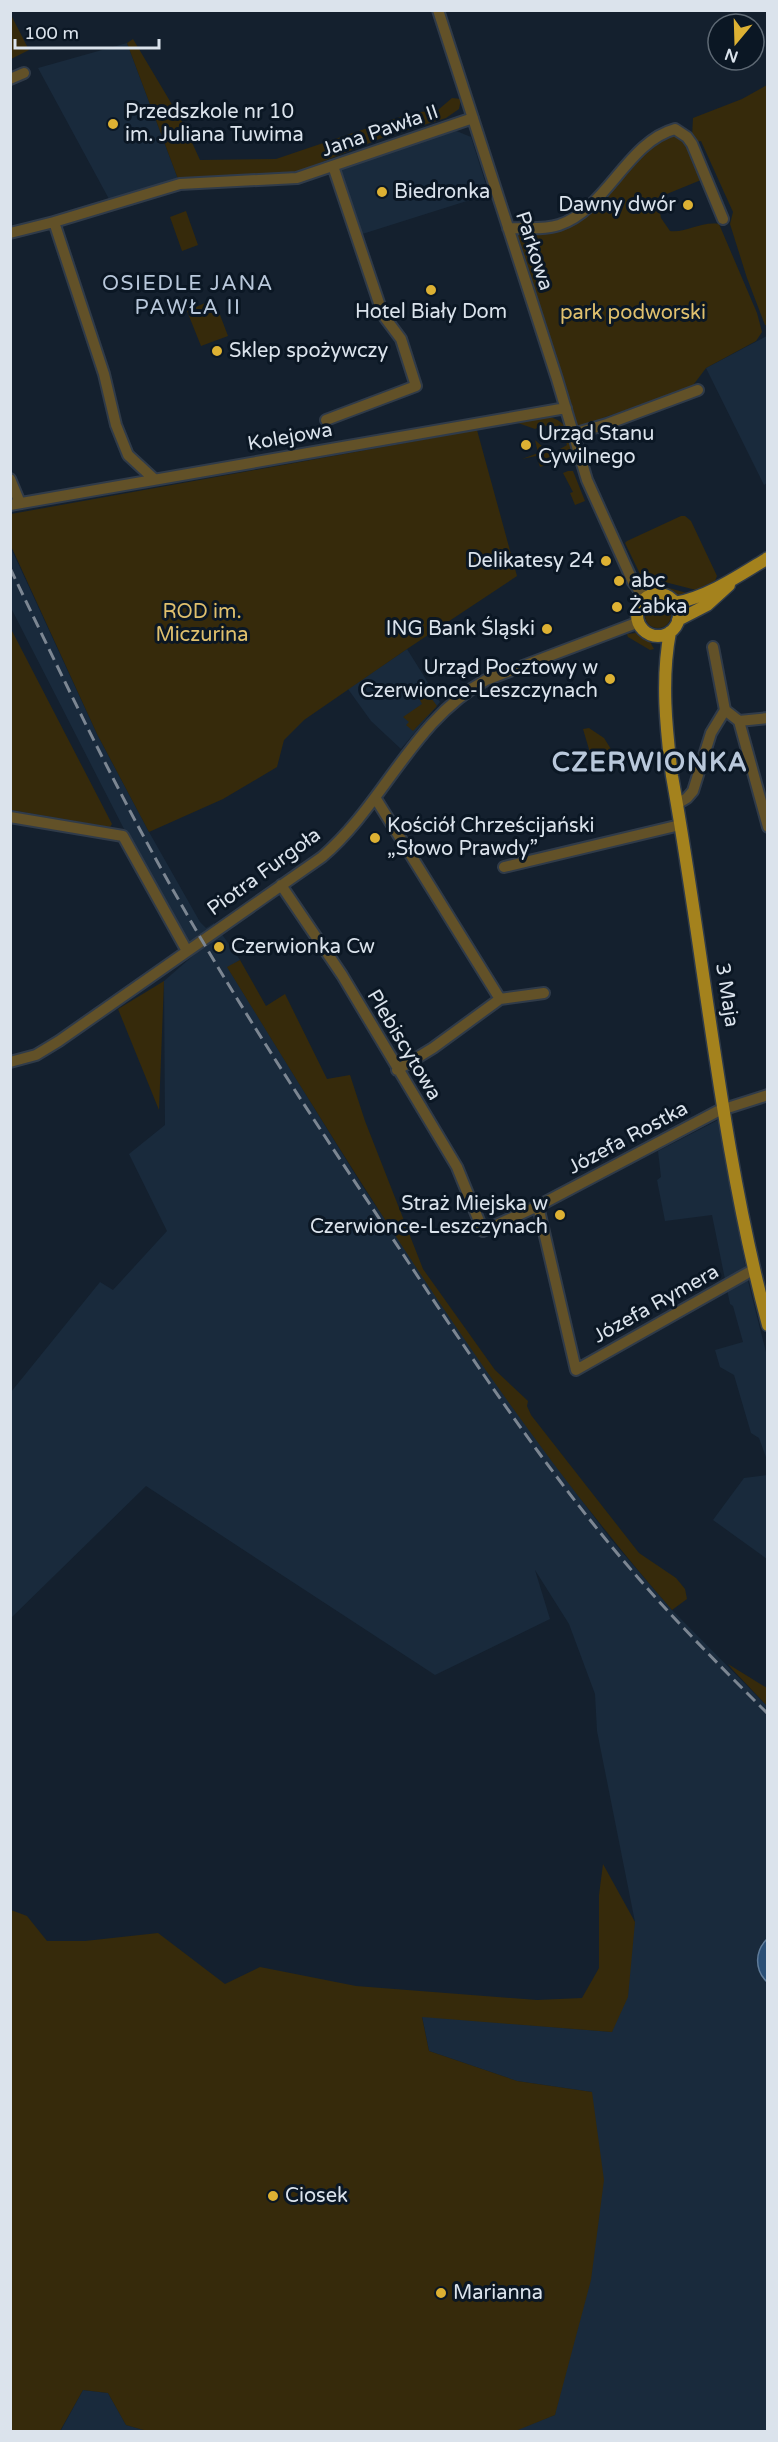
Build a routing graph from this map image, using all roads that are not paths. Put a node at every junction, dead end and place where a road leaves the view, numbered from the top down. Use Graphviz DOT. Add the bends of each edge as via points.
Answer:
graph roads {
  1 [pos="438,10"];
  2 [pos="24,73"];
  3 [pos="10,79"];
  4 [pos="473,118"];
  5 [pos="333,166"];
  6 [pos="723,219"];
  7 [pos="54,222"];
  8 [pos="508,228"];
  9 [pos="10,233"];
  10 [pos="698,390"];
  11 [pos="566,408"];
  12 [pos="326,420"];
  13 [pos="573,434"];
  14 [pos="10,479"];
  15 [pos="154,479"];
  16 [pos="15,504"];
  17 [pos="768,558"];
  18 [pos="736,578"];
  19 [pos="645,598"];
  20 [pos="675,603"];
  21 [pos="678,620"];
  22 [pos="639,622"];
  23 [pos="670,632"];
  24 [pos="651,634"];
  25 [pos="713,647"];
  26 [pos="665,668"];
  27 [pos="725,710"];
  28 [pos="768,718"];
  29 [pos="739,721"];
  30 [pos="376,799"];
  31 [pos="677,804"];
  32 [pos="10,817"];
  33 [pos="680,825"];
  34 [pos="768,827"];
  35 [pos="504,867"];
  36 [pos="281,885"];
  37 [pos="188,951"];
  38 [pos="544,993"];
  39 [pos="500,999"];
  40 [pos="10,1062"];
  41 [pos="397,1070"];
  42 [pos="768,1095"];
  43 [pos="724,1109"];
  44 [pos="538,1206"];
  45 [pos="483,1231"];
  46 [pos="753,1270"];
  47 [pos="766,1313"];
  1 -- 4 [label="street, Parkowa"];
  2 -- 3 [label="street"];
  4 -- 5 [label="street, Jana Pawła II"];
  4 -- 8 [label="street, Parkowa"];
  5 -- 7 [label="street, Jana Pawła II" via="297,178 180,184"];
  5 -- 12 [label="street" via="383,315 401,339 416,386"];
  6 -- 8 [label="street" via="692,144 675,129 637,153 585,213 556,226"];
  7 -- 9 [label="street, Jana Pawła II"];
  7 -- 15 [label="street" via="104,374 116,425 128,455"];
  8 -- 11 [label="street, Parkowa"];
  10 -- 13 [label="street"];
  11 -- 13 [label="street, Parkowa"];
  11 -- 15 [label="street, Kolejowa"];
  13 -- 19 [label="street, Parkowa" via="596,504 633,582"];
  14 -- 16 [label="street, Kolejowa"];
  15 -- 16 [label="street, Kolejowa"];
  17 -- 18 [label="main road"];
  18 -- 20 [label="main road"];
  18 -- 21 [label="main road" via="707,605"];
  19 -- 20 [label="main road" via="661,594"];
  19 -- 22 [label="main road" via="638,609"];
  20 -- 21 [label="main road"];
  21 -- 23 [label="main road"];
  22 -- 24 [label="main road"];
  22 -- 30 [label="street, Piotra Furgoła" via="468,690 442,711"];
  23 -- 24 [label="main road"];
  23 -- 26 [label="main road, 3 Maja"];
  24 -- 26 [label="main road, 3 Maja"];
  25 -- 27 [label="street"];
  26 -- 31 [label="main road, 3 Maja" via="668,746"];
  27 -- 29 [label="street"];
  27 -- 31 [label="street" via="711,734 693,791"];
  28 -- 29 [label="street"];
  29 -- 34 [label="street"];
  30 -- 36 [label="street, Piotra Furgoła" via="344,838"];
  30 -- 39 [label="street"];
  31 -- 33 [label="main road, 3 Maja"];
  32 -- 37 [label="street" via="123,836"];
  33 -- 35 [label="street"];
  33 -- 43 [label="main road, 3 Maja"];
  36 -- 37 [label="street, Piotra Furgoła"];
  36 -- 41 [label="street, Plebiscytowa" via="342,975"];
  37 -- 40 [label="street, Piotra Furgoła" via="59,1041"];
  38 -- 39 [label="street"];
  39 -- 41 [label="street"];
  41 -- 45 [label="street, Plebiscytowa" via="457,1167"];
  42 -- 43 [label="street, Józefa Rostka"];
  43 -- 44 [label="street, Józefa Rostka"];
  43 -- 46 [label="main road, 3 Maja"];
  44 -- 45 [label="street, Józefa Rostka"];
  44 -- 46 [label="street, Józefa Rymera" via="576,1370"];
  46 -- 47 [label="main road, 3 Maja"];
}
